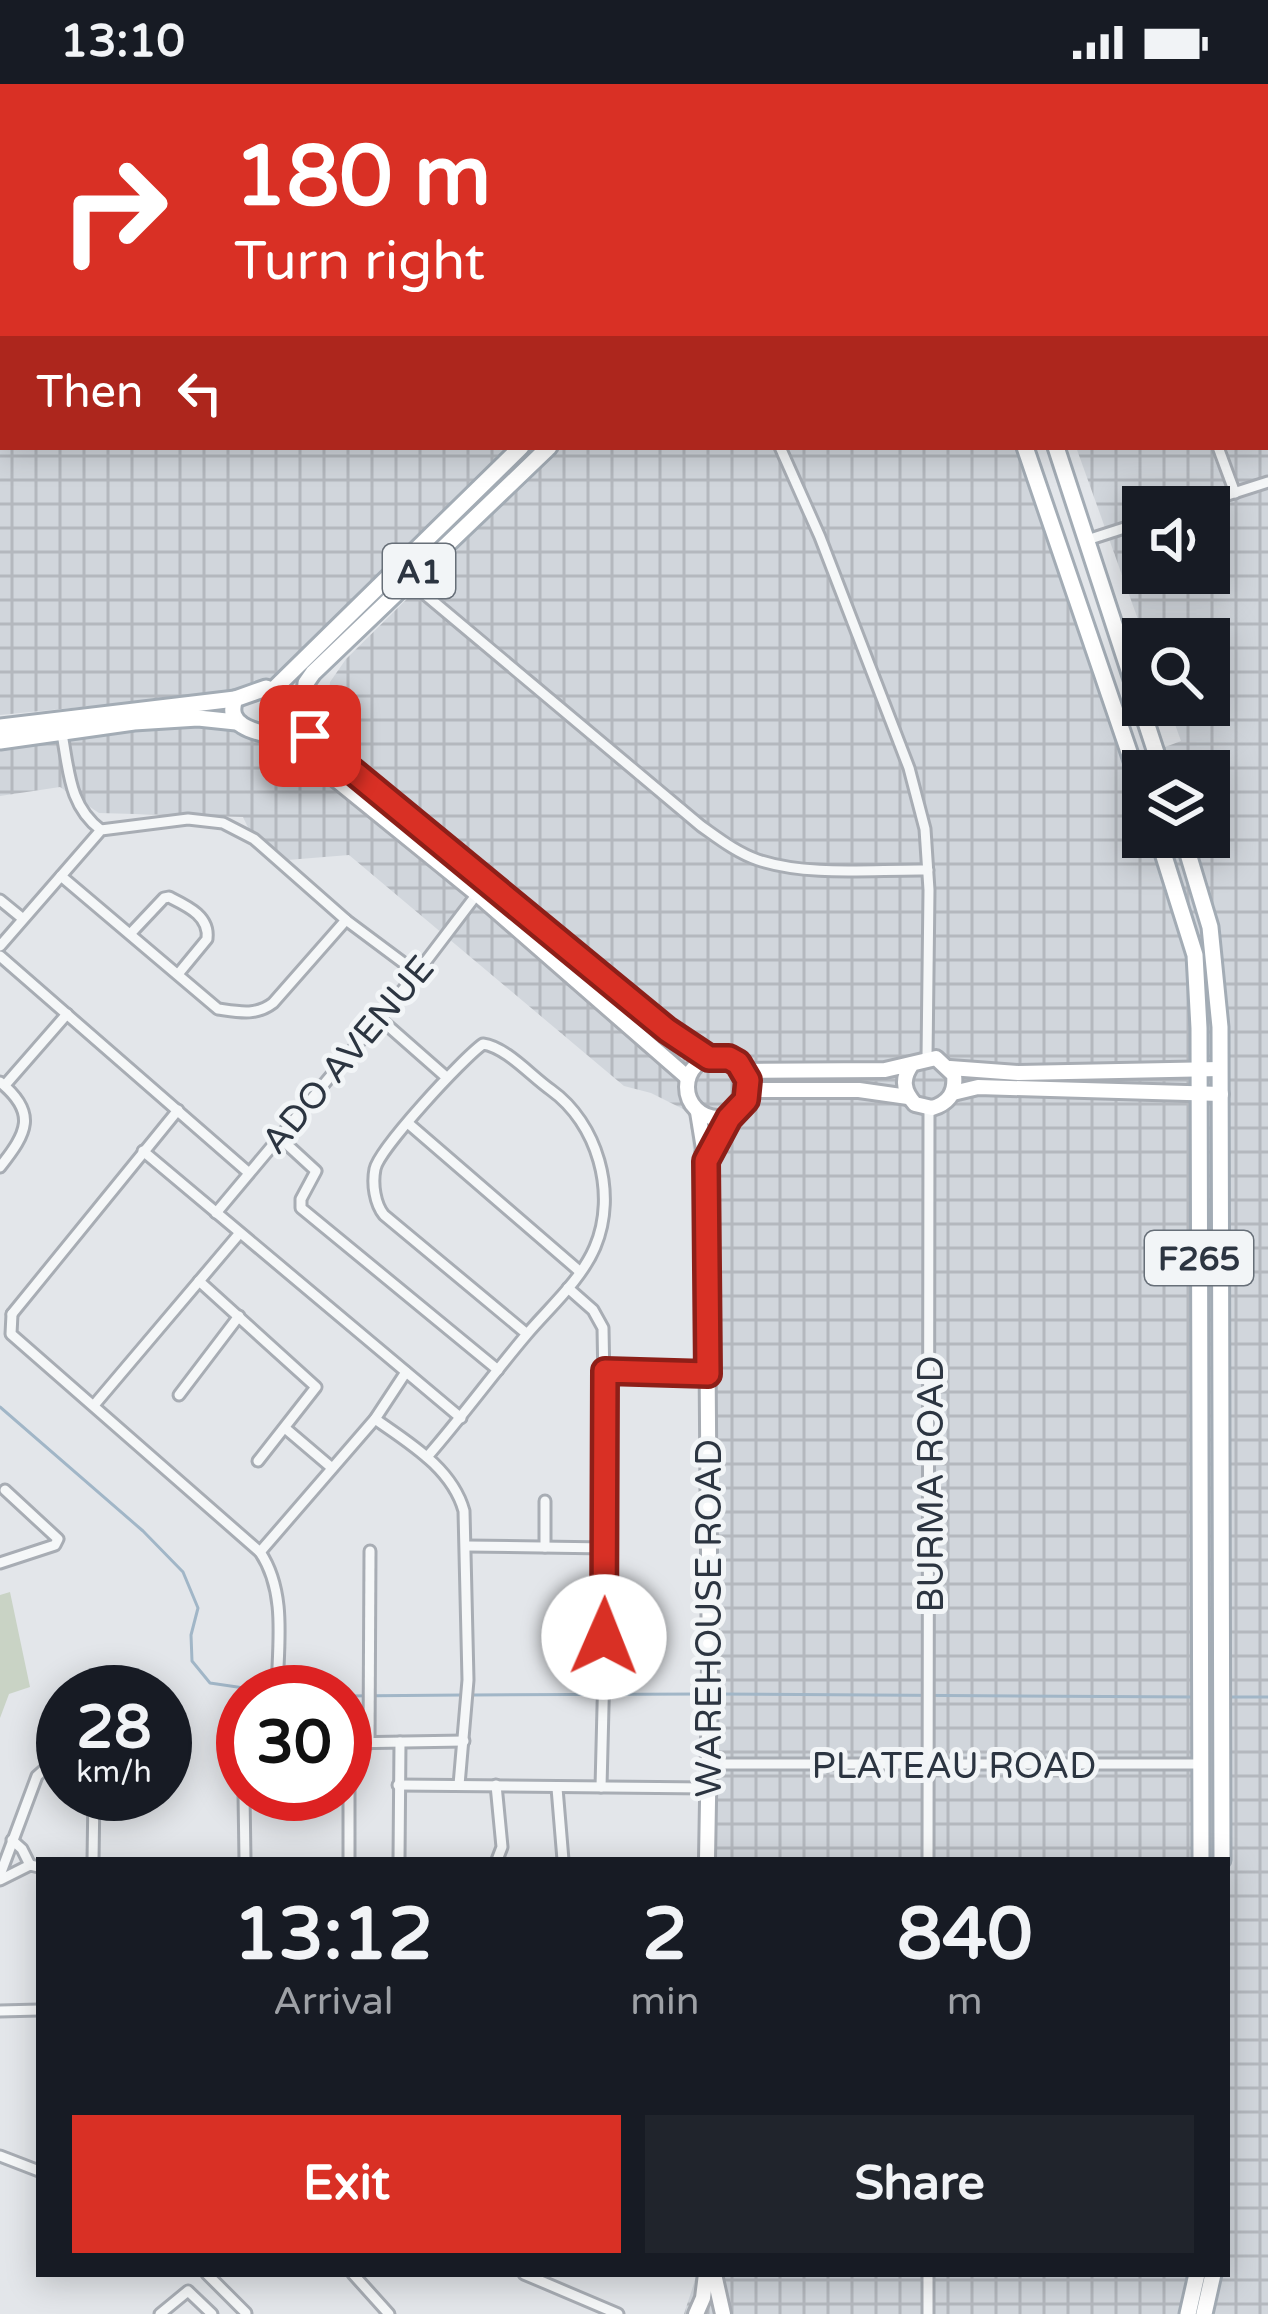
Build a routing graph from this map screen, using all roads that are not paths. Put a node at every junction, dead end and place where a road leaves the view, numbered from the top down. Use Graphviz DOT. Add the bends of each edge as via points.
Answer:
graph roads {
  1 [pos="518,450"];
  2 [pos="546,450"];
  3 [pos="781,450"];
  4 [pos="1026,450"];
  5 [pos="1057,450"];
  6 [pos="1219,450"];
  7 [pos="1268,482"];
  8 [pos="1235,493"];
  9 [pos="1230,495"];
  10 [pos="1122,529"];
  11 [pos="1088,540"];
  12 [pos="402,575"];
  13 [pos="275,688"];
  14 [pos="235,699"];
  15 [pos="304,703"];
  16 [pos="236,722"];
  17 [pos="302,724"];
  18 [pos="0,727"];
  19 [pos="62,734"];
  20 [pos="286,739"];
  21 [pos="0,741"];
  22 [pos="1128,750"];
  23 [pos="1155,750"];
  24 [pos="101,830"];
  25 [pos="1165,858"];
  26 [pos="1190,858"];
  27 [pos="928,870"];
  28 [pos="61,876"];
  29 [pos="477,894"];
  30 [pos="0,900"];
  31 [pos="22,918"];
  32 [pos="346,920"];
  33 [pos="131,933"];
  34 [pos="0,946"];
  35 [pos="0,956"];
  36 [pos="179,973"];
  37 [pos="417,973"];
  38 [pos="67,1013"];
  39 [pos="378,1017"];
  40 [pos="709,1058"];
  41 [pos="920,1061"];
  42 [pos="950,1068"];
  43 [pos="1198,1069"];
  44 [pos="1220,1070"];
  45 [pos="744,1071"];
  46 [pos="445,1076"];
  47 [pos="688,1078"];
  48 [pos="2,1084"];
  49 [pos="749,1090"];
  50 [pos="953,1093"];
  51 [pos="1221,1094"];
  52 [pos="1198,1095"];
  53 [pos="908,1096"];
  54 [pos="929,1108"];
  55 [pos="178,1110"];
  56 [pos="698,1112"];
  57 [pos="729,1118"];
  58 [pos="410,1124"];
  59 [pos="279,1137"];
  60 [pos="143,1151"];
  61 [pos="706,1161"];
  62 [pos="0,1167"];
  63 [pos="249,1173"];
  64 [pos="216,1213"];
  65 [pos="239,1234"];
  66 [pos="578,1270"];
  67 [pos="199,1281"];
  68 [pos="568,1288"];
  69 [pos="0,1306"];
  70 [pos="12,1314"];
  71 [pos="239,1316"];
  72 [pos="527,1334"];
  73 [pos="498,1370"];
  74 [pos="605,1371"];
  75 [pos="406,1372"];
  76 [pos="708,1374"];
  77 [pos="179,1395"];
  78 [pos="95,1404"];
  79 [pos="461,1418"];
  80 [pos="375,1419"];
  81 [pos="285,1428"];
  82 [pos="427,1456"];
  83 [pos="258,1460"];
  84 [pos="332,1468"];
  85 [pos="5,1490"];
  86 [pos="545,1502"];
  87 [pos="467,1546"];
  88 [pos="545,1547"];
  89 [pos="607,1548"];
  90 [pos="370,1550"];
  91 [pos="260,1552"];
  92 [pos="0,1563"];
  93 [pos="278,1665"];
  94 [pos="369,1665"];
  95 [pos="400,1742"];
  96 [pos="464,1742"];
  97 [pos="372,1743"];
  98 [pos="707,1764"];
  99 [pos="1201,1764"];
  100 [pos="928,1766"];
  101 [pos="36,1779"];
  102 [pos="398,1785"];
  103 [pos="459,1785"];
  104 [pos="496,1785"];
  105 [pos="601,1787"];
  106 [pos="557,1788"];
  107 [pos="707,1788"];
  108 [pos="94,1821"];
  109 [pos="244,1821"];
  110 [pos="348,1821"];
  111 [pos="12,1840"];
  112 [pos="93,1857"];
  113 [pos="245,1857"];
  114 [pos="349,1857"];
  115 [pos="398,1857"];
  116 [pos="498,1857"];
  117 [pos="563,1857"];
  118 [pos="707,1857"];
  119 [pos="928,1857"];
  120 [pos="1201,1857"];
  121 [pos="1222,1857"];
  122 [pos="34,1866"];
  123 [pos="0,1878"];
  124 [pos="36,2010"];
  125 [pos="0,2011"];
  126 [pos="0,2156"];
  127 [pos="36,2170"];
  128 [pos="210,2277"];
  129 [pos="356,2277"];
  130 [pos="531,2277"];
  131 [pos="567,2277"];
  132 [pos="709,2277"];
  133 [pos="711,2277"];
  134 [pos="928,2277"];
  135 [pos="1196,2277"];
  136 [pos="1213,2277"];
  137 [pos="562,2291"];
  138 [pos="247,2313"];
  139 [pos="160,2314"];
  140 [pos="212,2314"];
  141 [pos="389,2314"];
  142 [pos="618,2314"];
  143 [pos="696,2314"];
  144 [pos="723,2314"];
  145 [pos="928,2314"];
  146 [pos="1188,2314"];
  147 [pos="1204,2314"];
  1 -- 12 [label="main road, A1"];
  2 -- 12 [label="main road, A1"];
  3 -- 27 [label="street" via="909,768"];
  4 -- 22 [label="main road"];
  5 -- 11 [label="main road"];
  6 -- 8 [label="street"];
  7 -- 8 [label="street"];
  8 -- 9 [label="street"];
  10 -- 11 [label="street"];
  11 -- 23 [label="main road"];
  12 -- 13 [label="main road, A1"];
  12 -- 15 [label="main road, A1" via="306,683"];
  12 -- 27 [label="street" via="729,845 791,867"];
  13 -- 14 [label="main road"];
  13 -- 15 [label="main road"];
  14 -- 16 [label="main road"];
  14 -- 18 [label="main road"];
  15 -- 17 [label="main road"];
  16 -- 19 [label="main road" via="134,722"];
  16 -- 20 [label="main road"];
  17 -- 20 [label="main road"];
  17 -- 40 [label="main road" via="340,763"];
  19 -- 21 [label="main road"];
  19 -- 24 [label="street" via="74,796 83,817"];
  20 -- 29 [label="main road"];
  24 -- 28 [label="street"];
  24 -- 32 [label="street" via="223,823 254,839"];
  25 -- 43 [label="main road, F265" via="1195,956"];
  26 -- 44 [label="main road, F265" via="1210,927"];
  27 -- 41 [label="street"];
  28 -- 31 [label="street"];
  28 -- 33 [label="street"];
  29 -- 37 [label="street, ADO AVENUE"];
  29 -- 47 [label="main road"];
  30 -- 31 [label="street"];
  31 -- 34 [label="street"];
  32 -- 36 [label="street" via="262,1011 218,1009"];
  32 -- 37 [label="street"];
  33 -- 36 [label="street"];
  33 -- 36 [label="street" via="164,898 190,908 209,932"];
  35 -- 38 [label="street"];
  37 -- 39 [label="street, ADO AVENUE"];
  38 -- 48 [label="street"];
  38 -- 55 [label="street"];
  39 -- 46 [label="street"];
  39 -- 59 [label="street, ADO AVENUE"];
  40 -- 45 [label="main road" via="729,1058"];
  40 -- 47 [label="main road"];
  41 -- 42 [label="main road"];
  41 -- 45 [label="main road" via="885,1070"];
  41 -- 53 [label="main road" via="904,1080"];
  42 -- 43 [label="main road"];
  42 -- 50 [label="main road"];
  43 -- 44 [label="main road"];
  43 -- 52 [label="main road, F265"];
  44 -- 51 [label="main road, F265"];
  45 -- 49 [label="main road"];
  46 -- 58 [label="street"];
  46 -- 66 [label="street" via="489,1043 568,1102 588,1129 600,1163 602,1227"];
  47 -- 56 [label="main road"];
  48 -- 62 [label="street" via="27,1119"];
  49 -- 53 [label="main road"];
  49 -- 57 [label="main road"];
  50 -- 52 [label="main road"];
  50 -- 54 [label="main road"];
  51 -- 52 [label="main road"];
  51 -- 121 [label="main road, F265"];
  52 -- 99 [label="main road, F265"];
  53 -- 54 [label="main road"];
  54 -- 100 [label="street, BURMA ROAD"];
  55 -- 60 [label="street"];
  55 -- 63 [label="street"];
  56 -- 57 [label="main road"];
  56 -- 61 [label="main road, WAREHOUSE ROAD"];
  57 -- 61 [label="main road, WAREHOUSE ROAD"];
  58 -- 66 [label="street"];
  58 -- 72 [label="street" via="376,1164 379,1210"];
  59 -- 63 [label="street, ADO AVENUE"];
  59 -- 73 [label="street" via="316,1171 301,1208"];
  60 -- 64 [label="street"];
  60 -- 70 [label="street"];
  61 -- 76 [label="main road, WAREHOUSE ROAD"];
  63 -- 64 [label="street, ADO AVENUE"];
  64 -- 65 [label="street"];
  65 -- 67 [label="street"];
  65 -- 75 [label="street"];
  66 -- 68 [label="street"];
  67 -- 71 [label="street"];
  67 -- 78 [label="street"];
  68 -- 72 [label="street"];
  68 -- 74 [label="street" via="598,1317"];
  69 -- 70 [label="street"];
  70 -- 78 [label="street" via="11,1334"];
  71 -- 77 [label="street"];
  71 -- 81 [label="street" via="316,1387"];
  72 -- 73 [label="street"];
  73 -- 79 [label="street"];
  74 -- 76 [label="street"];
  74 -- 89 [label="street"];
  75 -- 79 [label="street"];
  75 -- 80 [label="street"];
  76 -- 98 [label="main road, WAREHOUSE ROAD"];
  78 -- 91 [label="street"];
  79 -- 82 [label="street"];
  80 -- 82 [label="street"];
  80 -- 84 [label="street"];
  81 -- 83 [label="street"];
  81 -- 84 [label="street"];
  82 -- 87 [label="street" via="460,1498"];
  84 -- 91 [label="street"];
  85 -- 92 [label="street" via="58,1539"];
  86 -- 88 [label="street"];
  87 -- 88 [label="street"];
  87 -- 96 [label="street"];
  88 -- 89 [label="street"];
  89 -- 105 [label="street"];
  90 -- 94 [label="street"];
  91 -- 93 [label="street" via="278,1593"];
  95 -- 96 [label="street"];
  95 -- 97 [label="street"];
  95 -- 102 [label="street"];
  96 -- 103 [label="street"];
  98 -- 100 [label="street, PLATEAU ROAD"];
  98 -- 107 [label="main road, WAREHOUSE ROAD"];
  99 -- 100 [label="street, PLATEAU ROAD"];
  99 -- 120 [label="main road, F265"];
  100 -- 119 [label="street, BURMA ROAD"];
  101 -- 111 [label="street"];
  102 -- 103 [label="street"];
  102 -- 115 [label="street"];
  103 -- 104 [label="street"];
  104 -- 106 [label="street"];
  104 -- 116 [label="street"];
  105 -- 106 [label="street"];
  105 -- 107 [label="street"];
  106 -- 117 [label="street"];
  107 -- 118 [label="main road, WAREHOUSE ROAD"];
  108 -- 112 [label="street"];
  109 -- 113 [label="street"];
  110 -- 114 [label="street"];
  111 -- 122 [label="street"];
  111 -- 123 [label="street"];
  122 -- 123 [label="street"];
  124 -- 125 [label="street"];
  126 -- 127 [label="street"];
  128 -- 138 [label="street"];
  129 -- 141 [label="street"];
  130 -- 137 [label="street"];
  131 -- 137 [label="street"];
  132 -- 143 [label="main road"];
  133 -- 144 [label="main road"];
  134 -- 145 [label="street"];
  135 -- 146 [label="main road"];
  136 -- 147 [label="main road"];
  137 -- 142 [label="street"];
  139 -- 140 [label="street" via="188,2291"];
}
